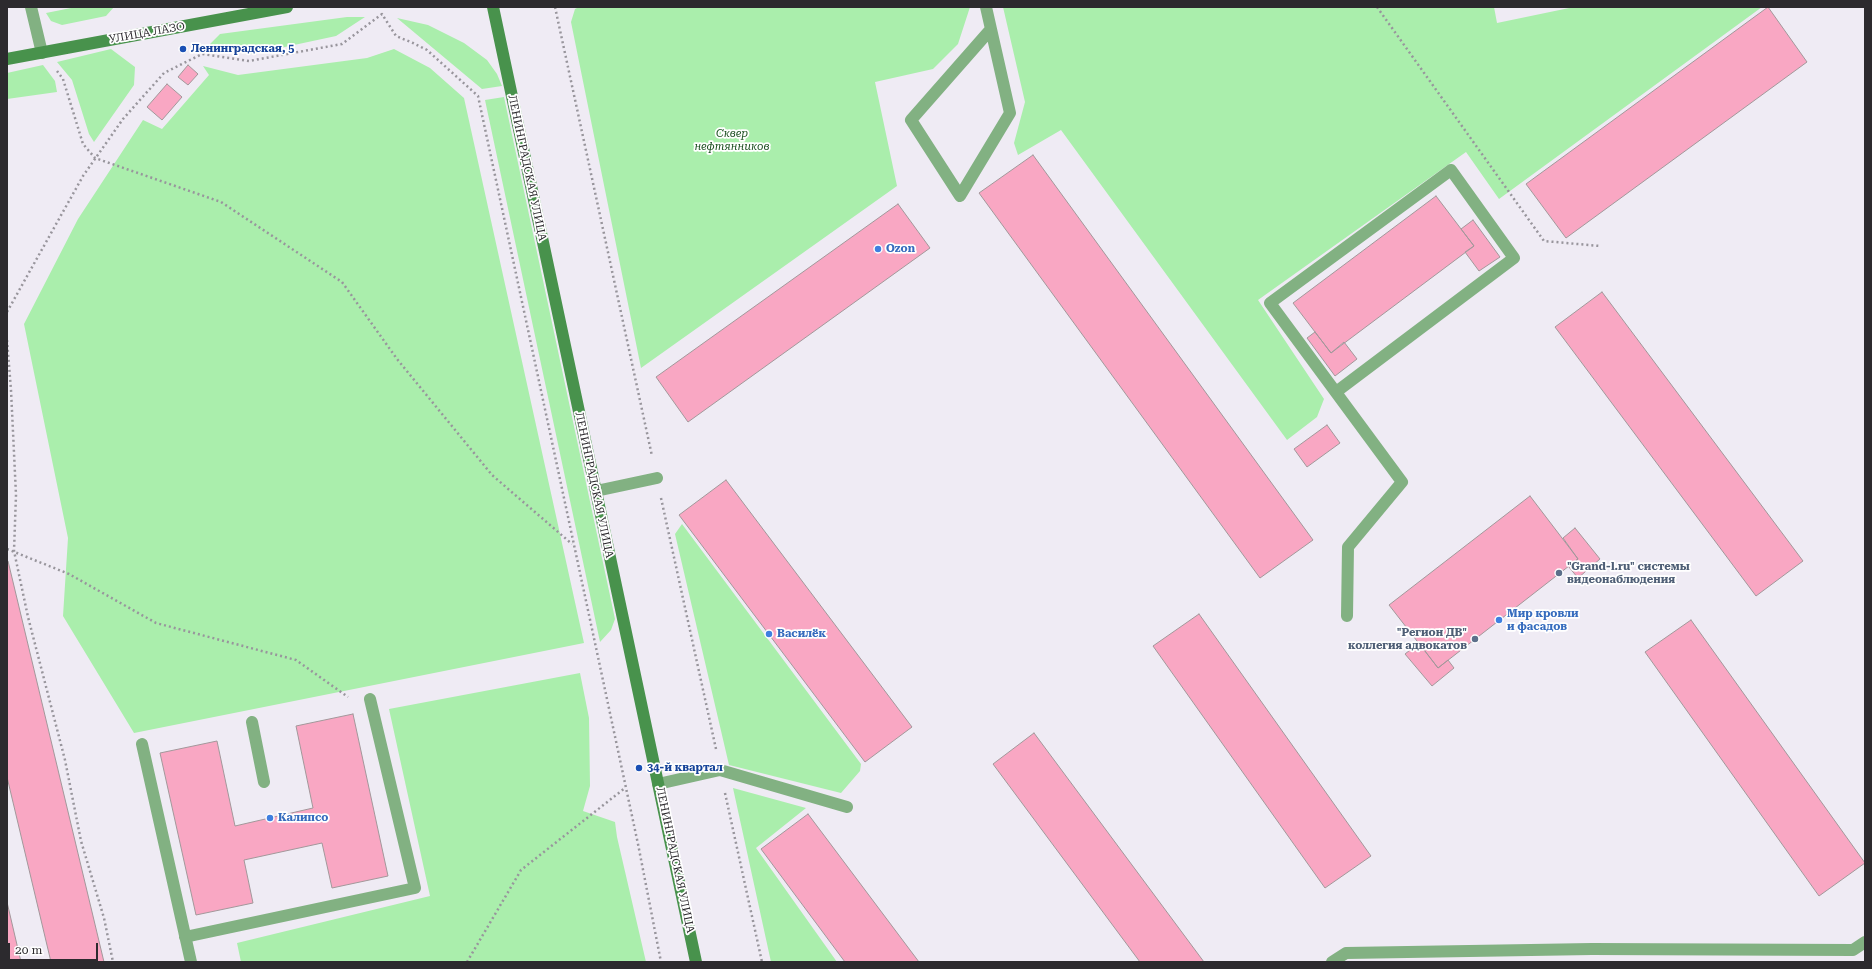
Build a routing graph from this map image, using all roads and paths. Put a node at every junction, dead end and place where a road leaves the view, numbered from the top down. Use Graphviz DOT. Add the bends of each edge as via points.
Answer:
graph roads {
  1 [pos="31,7"];
  2 [pos="287,7"];
  3 [pos="493,7"];
  4 [pos="555,7"];
  5 [pos="986,7"];
  6 [pos="1377,7"];
  7 [pos="991,29"];
  8 [pos="42,52"];
  9 [pos="7,59"];
  10 [pos="95,158"];
  11 [pos="1600,246"];
  12 [pos="7,312"];
  13 [pos="7,340"];
  14 [pos="1336,392"];
  15 [pos="657,478"];
  16 [pos="596,491"];
  17 [pos="573,545"];
  18 [pos="7,549"];
  19 [pos="14,551"];
  20 [pos="1347,616"];
  21 [pos="349,698"];
  22 [pos="370,699"];
  23 [pos="252,722"];
  24 [pos="142,744"];
  25 [pos="720,770"];
  26 [pos="264,782"];
  27 [pos="658,784"];
  28 [pos="625,788"];
  29 [pos="847,807"];
  30 [pos="185,937"];
  31 [pos="1865,942"];
  32 [pos="113,962"];
  33 [pos="191,962"];
  34 [pos="467,962"];
  35 [pos="661,962"];
  36 [pos="696,962"];
  37 [pos="762,962"];
  38 [pos="1332,962"];
  1 -- 8 [label="lane"];
  2 -- 8 [label="main road, УЛИЦА ЛАЗО"];
  3 -- 16 [label="main road, ЛЕНИНГРАДСКАЯ УЛИЦА"];
  4 -- 15 [label="path"];
  5 -- 7 [label="lane"];
  6 -- 11 [label="path" via="1544,241"];
  7 -- 7 [label="lane" via="911,120 960,196 1010,113"];
  8 -- 9 [label="main road, УЛИЦА ЛАЗО"];
  8 -- 10 [label="path" via="63,79 84,144"];
  10 -- 12 [label="path"];
  10 -- 17 [label="path" via="221,202 342,282 397,359 492,475"];
  10 -- 17 [label="path" via="123,119 164,73 202,54 249,62 342,44 382,14 396,36 427,50 478,96"];
  13 -- 19 [label="path" via="16,495"];
  14 -- 14 [label="lane" via="1270,302 1451,170 1514,258"];
  14 -- 20 [label="lane" via="1402,482 1348,547"];
  15 -- 16 [label="lane"];
  15 -- 25 [label="path"];
  16 -- 27 [label="main road, ЛЕНИНГРАДСКАЯ УЛИЦА"];
  17 -- 28 [label="path"];
  18 -- 19 [label="path"];
  19 -- 21 [label="path" via="69,574 156,623 296,660"];
  19 -- 32 [label="path" via="28,617 65,760 81,841 104,918"];
  22 -- 30 [label="lane" via="415,888"];
  23 -- 26 [label="lane"];
  24 -- 30 [label="lane"];
  25 -- 27 [label="lane"];
  25 -- 29 [label="lane"];
  25 -- 37 [label="path"];
  27 -- 36 [label="main road, ЛЕНИНГРАДСКАЯ УЛИЦА"];
  28 -- 34 [label="path" via="522,870"];
  28 -- 35 [label="path"];
  30 -- 33 [label="lane"];
  31 -- 38 [label="lane" via="1853,950 1592,949 1346,953"];
}
